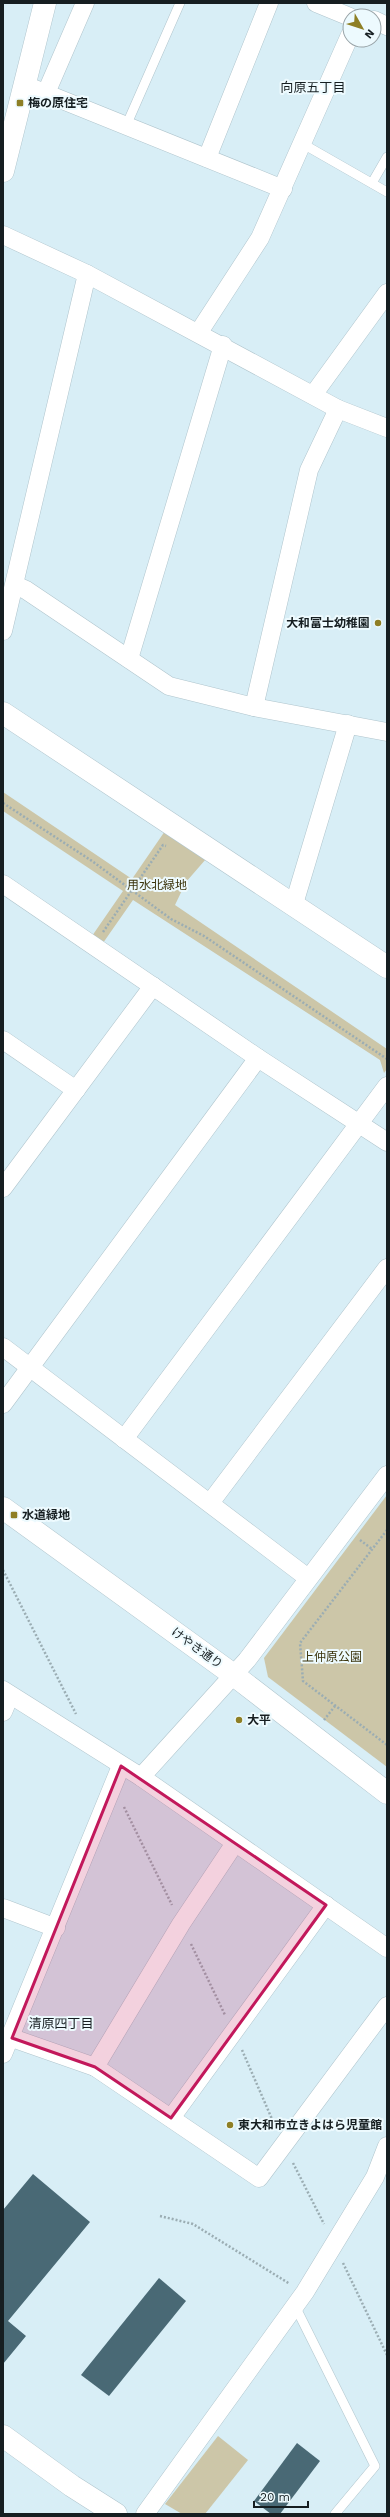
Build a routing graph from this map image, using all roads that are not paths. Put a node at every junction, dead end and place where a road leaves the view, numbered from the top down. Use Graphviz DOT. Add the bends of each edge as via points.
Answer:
graph roads {
  1 [pos="45,3"];
  2 [pos="85,3"];
  3 [pos="180,3"];
  4 [pos="269,3"];
  5 [pos="316,3"];
  6 [pos="342,14"];
  7 [pos="344,48"];
  8 [pos="25,85"];
  9 [pos="46,93"];
  10 [pos="126,126"];
  11 [pos="303,144"];
  12 [pos="207,158"];
  13 [pos="387,158"];
  14 [pos="3,171"];
  15 [pos="372,183"];
  16 [pos="283,189"];
  17 [pos="387,192"];
  18 [pos="3,235"];
  19 [pos="87,274"];
  20 [pos="387,293"];
  21 [pos="199,332"];
  22 [pos="223,345"];
  23 [pos="312,395"];
  24 [pos="338,409"];
  25 [pos="387,428"];
  26 [pos="15,585"];
  27 [pos="3,631"];
  28 [pos="129,659"];
  29 [pos="254,707"];
  30 [pos="3,713"];
  31 [pos="348,724"];
  32 [pos="387,732"];
  33 [pos="3,884"];
  34 [pos="294,904"];
  35 [pos="387,967"];
  36 [pos="153,986"];
  37 [pos="3,1040"];
  38 [pos="258,1058"];
  39 [pos="387,1086"];
  40 [pos="76,1090"];
  41 [pos="358,1124"];
  42 [pos="387,1142"];
  43 [pos="3,1188"];
  44 [pos="387,1268"];
  45 [pos="3,1347"];
  46 [pos="30,1368"];
  47 [pos="3,1404"];
  48 [pos="124,1439"];
  49 [pos="387,1475"];
  50 [pos="210,1503"];
  51 [pos="3,1508"];
  52 [pos="308,1578"];
  53 [pos="235,1676"];
  54 [pos="6,1692"];
  55 [pos="3,1712"];
  56 [pos="120,1766"];
  57 [pos="141,1777"];
  58 [pos="387,1793"];
  59 [pos="235,1843"];
  60 [pos="326,1905"];
  61 [pos="3,1908"];
  62 [pos="56,1928"];
  63 [pos="387,1948"];
  64 [pos="387,2006"];
  65 [pos="12,2038"];
  66 [pos="3,2054"];
  67 [pos="95,2067"];
  68 [pos="171,2118"];
  69 [pos="387,2146"];
  70 [pos="300,2299"];
  71 [pos="3,2436"];
  72 [pos="116,2514"];
  73 [pos="145,2514"];
  74 [pos="335,2514"];
  1 -- 8 [label="street"];
  2 -- 9 [label="street"];
  3 -- 10 [label="lane"];
  4 -- 12 [label="street"];
  5 -- 6 [label="street"];
  7 -- 11 [label="street"];
  8 -- 9 [label="street"];
  8 -- 14 [label="street"];
  9 -- 10 [label="street"];
  10 -- 12 [label="street"];
  11 -- 15 [label="lane"];
  11 -- 16 [label="street"];
  12 -- 16 [label="street"];
  13 -- 15 [label="lane"];
  15 -- 17 [label="lane"];
  16 -- 21 [label="street" via="260,238"];
  18 -- 19 [label="street"];
  19 -- 21 [label="street"];
  19 -- 26 [label="street"];
  20 -- 23 [label="street"];
  21 -- 22 [label="street"];
  22 -- 23 [label="street"];
  22 -- 28 [label="street"];
  23 -- 24 [label="street"];
  24 -- 25 [label="street"];
  24 -- 29 [label="street" via="309,470"];
  26 -- 27 [label="street"];
  26 -- 28 [label="street"];
  28 -- 29 [label="street" via="169,686"];
  29 -- 31 [label="street"];
  30 -- 34 [label="street"];
  31 -- 32 [label="street"];
  31 -- 34 [label="street"];
  33 -- 36 [label="street"];
  34 -- 35 [label="street"];
  36 -- 38 [label="street"];
  36 -- 40 [label="street"];
  37 -- 40 [label="street"];
  38 -- 41 [label="street"];
  38 -- 46 [label="street"];
  39 -- 41 [label="street"];
  40 -- 43 [label="street"];
  41 -- 42 [label="street"];
  41 -- 48 [label="street"];
  44 -- 50 [label="street"];
  45 -- 46 [label="street"];
  46 -- 47 [label="street"];
  46 -- 48 [label="street"];
  48 -- 50 [label="street"];
  49 -- 52 [label="street"];
  50 -- 52 [label="street"];
  51 -- 53 [label="street, けやき通り"];
  52 -- 53 [label="street"];
  53 -- 57 [label="street"];
  53 -- 58 [label="street, けやき通り"];
  54 -- 55 [label="street"];
  54 -- 56 [label="street"];
  56 -- 57 [label="street"];
  56 -- 62 [label="street"];
  57 -- 59 [label="street"];
  59 -- 60 [label="street"];
  59 -- 67 [label="street" via="181,1924"];
  60 -- 63 [label="street"];
  60 -- 68 [label="street"];
  61 -- 62 [label="street"];
  62 -- 65 [label="street"];
  64 -- 68 [label="street" via="259,2178"];
  65 -- 66 [label="street"];
  65 -- 67 [label="street"];
  67 -- 68 [label="street"];
  69 -- 70 [label="street" via="375,2177"];
  70 -- 73 [label="street"];
  70 -- 74 [label="lane" via="374,2466"];
  71 -- 72 [label="street"];
}
